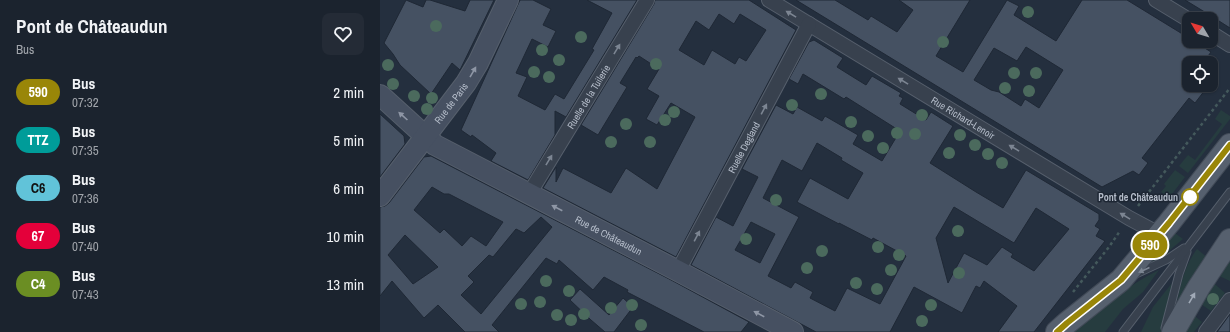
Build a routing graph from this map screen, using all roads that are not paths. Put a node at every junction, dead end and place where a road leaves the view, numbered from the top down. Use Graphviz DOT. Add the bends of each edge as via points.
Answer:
graph roads {
  1 [pos="508,0"];
  2 [pos="647,0"];
  3 [pos="769,0"];
  4 [pos="1156,0"];
  5 [pos="1182,16"];
  6 [pos="809,24"];
  7 [pos="1218,37"];
  8 [pos="1230,45"];
  9 [pos="380,96"];
  10 [pos="425,138"];
  11 [pos="1230,145"];
  12 [pos="1230,192"];
  13 [pos="529,194"];
  14 [pos="380,196"];
  15 [pos="1159,234"];
  16 [pos="1230,240"];
  17 [pos="1190,244"];
  18 [pos="678,271"];
  19 [pos="1121,280"];
  20 [pos="1230,300"];
  21 [pos="793,332"];
  22 [pos="1057,332"];
  23 [pos="1123,332"];
  24 [pos="1164,332"];
  25 [pos="1173,332"];
  26 [pos="1206,332"];
  10 -- 1 [label="main road, Rue de Paris, one-way" via="473,73"];
  13 -- 2 [label="street, Ruelle de la Tuilerie, one-way"];
  6 -- 3 [label="street, Rue Richard-Lenoir, one-way"];
  4 -- 5 [label="street"];
  15 -- 6 [label="street, Rue Richard-Lenoir, one-way"];
  18 -- 6 [label="street, Ruelle Degland, one-way"];
  7 -- 8 [label="street"];
  10 -- 9 [label="main road, Rue de Châteaudun, one-way"];
  10 -- 13 [label="main road, Rue de Châteaudun"];
  10 -- 14 [label="main road, Rue de Paris"];
  11 -- 15 [label="main road"];
  12 -- 17 [label="lane"];
  18 -- 13 [label="main road, Rue de Châteaudun, one-way"];
  15 -- 19 [label="main road"];
  25 -- 16 [label="main road, one-way"];
  17 -- 19 [label="lane, one-way" via="1166,260"];
  17 -- 23 [label="lane"];
  17 -- 24 [label="lane" via="1179,274"];
  21 -- 18 [label="main road, Rue de Châteaudun, one-way"];
  19 -- 22 [label="main road"];
  20 -- 26 [label="street"];
}
